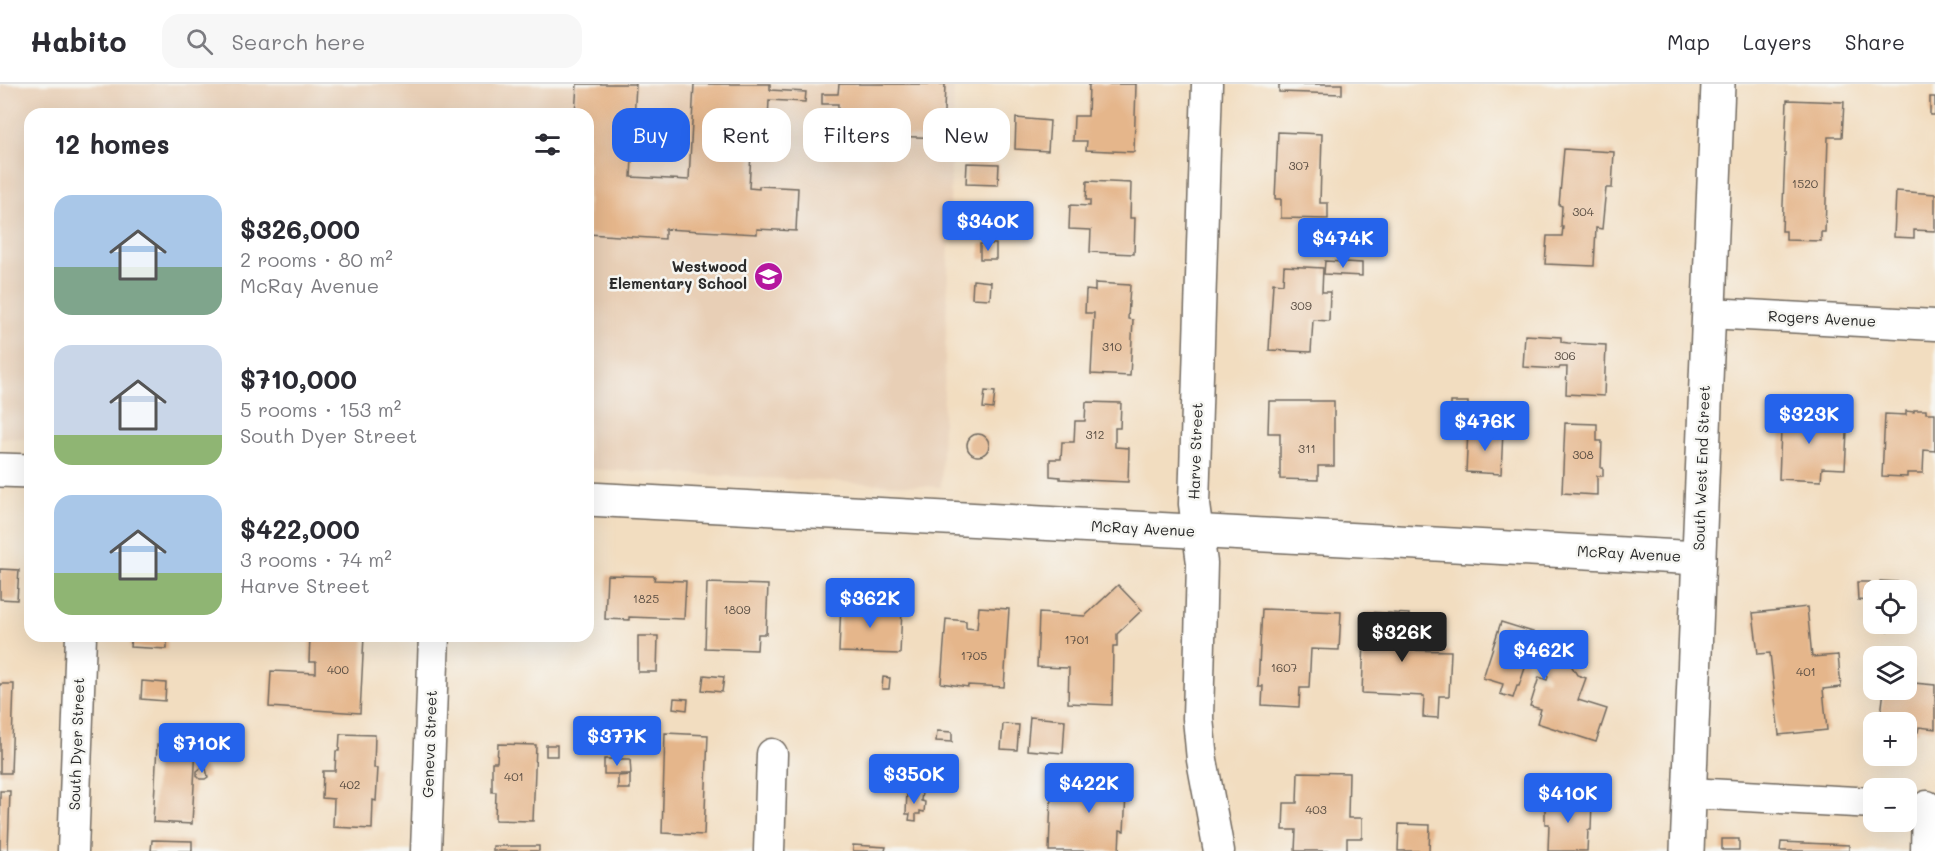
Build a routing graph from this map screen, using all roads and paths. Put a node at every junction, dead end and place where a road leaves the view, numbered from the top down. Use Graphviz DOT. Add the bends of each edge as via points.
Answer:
graph roads {
  1 [pos="1206,84"];
  2 [pos="1718,84"];
  3 [pos="1708,314"];
  4 [pos="1935,325"];
  5 [pos="0,470"];
  6 [pos="24,471"];
  7 [pos="594,499"];
  8 [pos="1197,532"];
  9 [pos="1699,558"];
  10 [pos="81,642"];
  11 [pos="434,642"];
  12 [pos="772,754"];
  13 [pos="1689,793"];
  14 [pos="1863,802"];
  15 [pos="1923,806"];
  16 [pos="73,851"];
  17 [pos="426,851"];
  18 [pos="769,851"];
  19 [pos="1219,851"];
  20 [pos="1687,851"];
  21 [pos="1926,851"];
  1 -- 8 [label="street, Harve Street" via="1194,504"];
  2 -- 3 [label="street, South West End Street"];
  3 -- 4 [label="street, Rogers Avenue"];
  3 -- 9 [label="street, South West End Street"];
  5 -- 6 [label="street"];
  7 -- 8 [label="street, McRay Avenue"];
  8 -- 9 [label="street, McRay Avenue"];
  8 -- 19 [label="street, Harve Street" via="1202,563 1198,718"];
  9 -- 13 [label="street, South West End Street"];
  10 -- 16 [label="street, South Dyer Street"];
  11 -- 17 [label="street, Geneva Street"];
  12 -- 18 [label="street"];
  13 -- 14 [label="street"];
  13 -- 20 [label="street, South West End Street"];
  15 -- 21 [label="street"];
}
